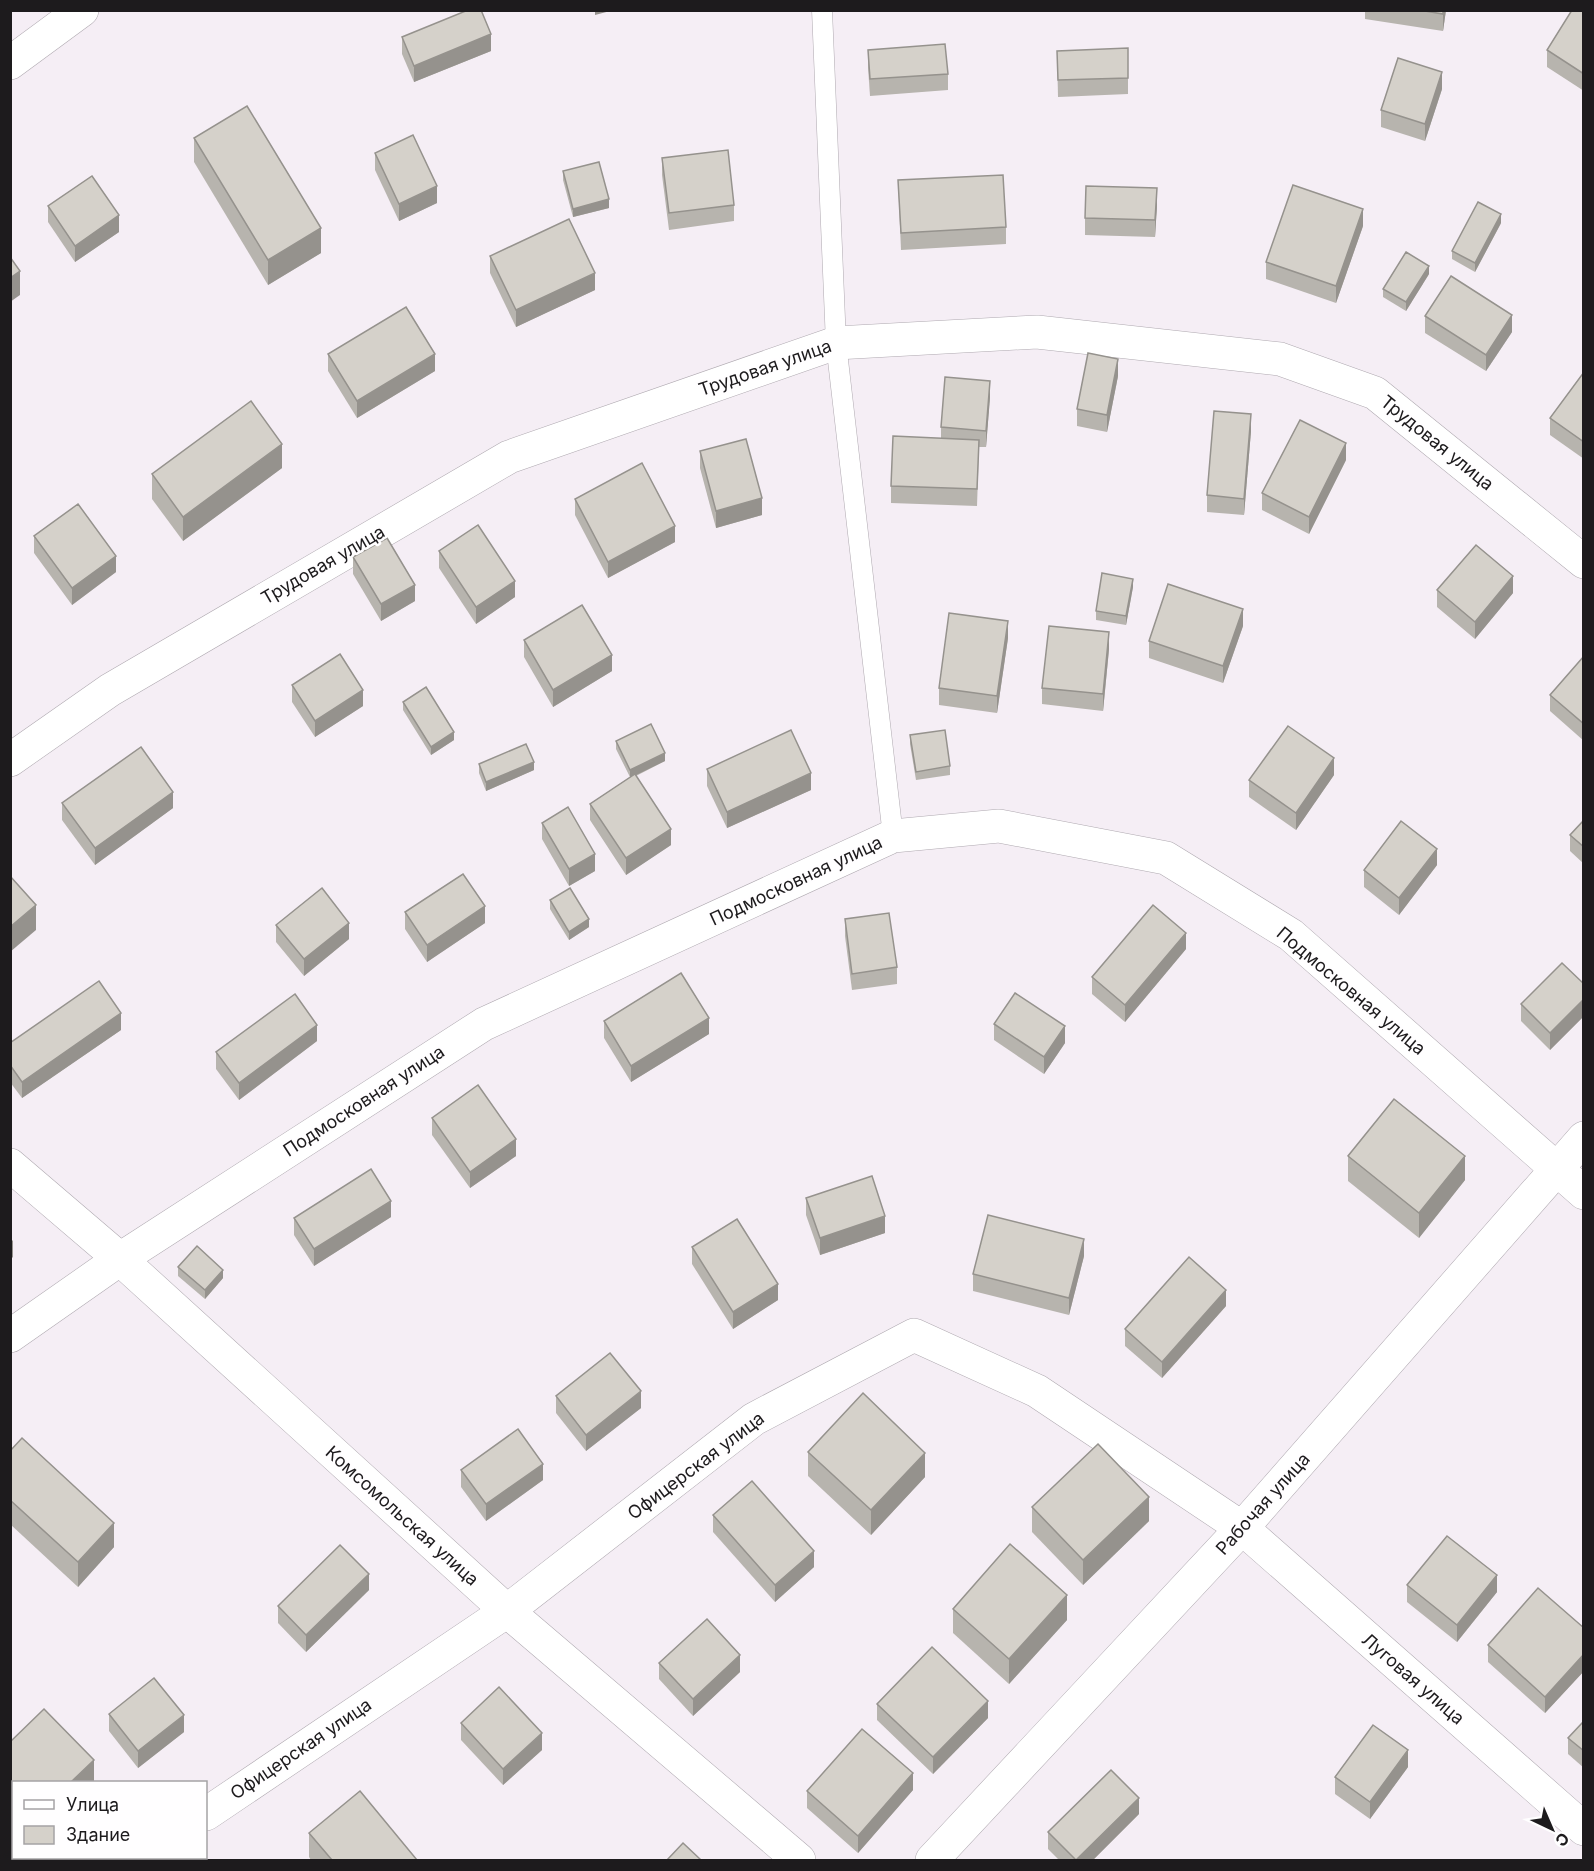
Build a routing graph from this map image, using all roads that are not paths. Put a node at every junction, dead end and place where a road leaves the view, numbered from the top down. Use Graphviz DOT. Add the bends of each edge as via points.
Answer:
graph roads {
  1 [pos="82,10"];
  2 [pos="822,10"];
  3 [pos="10,63"];
  4 [pos="836,343"];
  5 [pos="1584,562"];
  6 [pos="10,760"];
  7 [pos="893,836"];
  8 [pos="1584,1138"];
  9 [pos="10,1165"];
  10 [pos="1556,1169"];
  11 [pos="1584,1193"];
  12 [pos="120,1259"];
  13 [pos="10,1336"];
  14 [pos="1242,1528"];
  15 [pos="507,1611"];
  16 [pos="207,1813"];
  17 [pos="1584,1829"];
  18 [pos="799,1860"];
  19 [pos="932,1860"];
  1 -- 3 [label="street"];
  2 -- 4 [label="lane"];
  4 -- 5 [label="street, Трудовая улица" via="1037,332 1280,359 1375,393"];
  4 -- 6 [label="street, Трудовая улица" via="509,457 110,690"];
  4 -- 7 [label="lane"];
  7 -- 10 [label="street, Подмосковная улица" via="999,826 1166,858 1291,935"];
  7 -- 12 [label="street, Подмосковная улица" via="484,1024"];
  8 -- 10 [label="street, Рабочая улица"];
  9 -- 12 [label="street, Комсомольская улица"];
  10 -- 11 [label="street, Подмосковная улица"];
  10 -- 14 [label="street, Рабочая улица"];
  12 -- 13 [label="street, Подмосковная улица"];
  12 -- 15 [label="street, Комсомольская улица"];
  14 -- 15 [label="street, Офицерская улица" via="1037,1391 914,1335 754,1419"];
  14 -- 17 [label="street, Луговая улица"];
  14 -- 19 [label="street, Рабочая улица"];
  15 -- 16 [label="street, Офицерская улица"];
  15 -- 18 [label="street, Комсомольская улица"];
}
